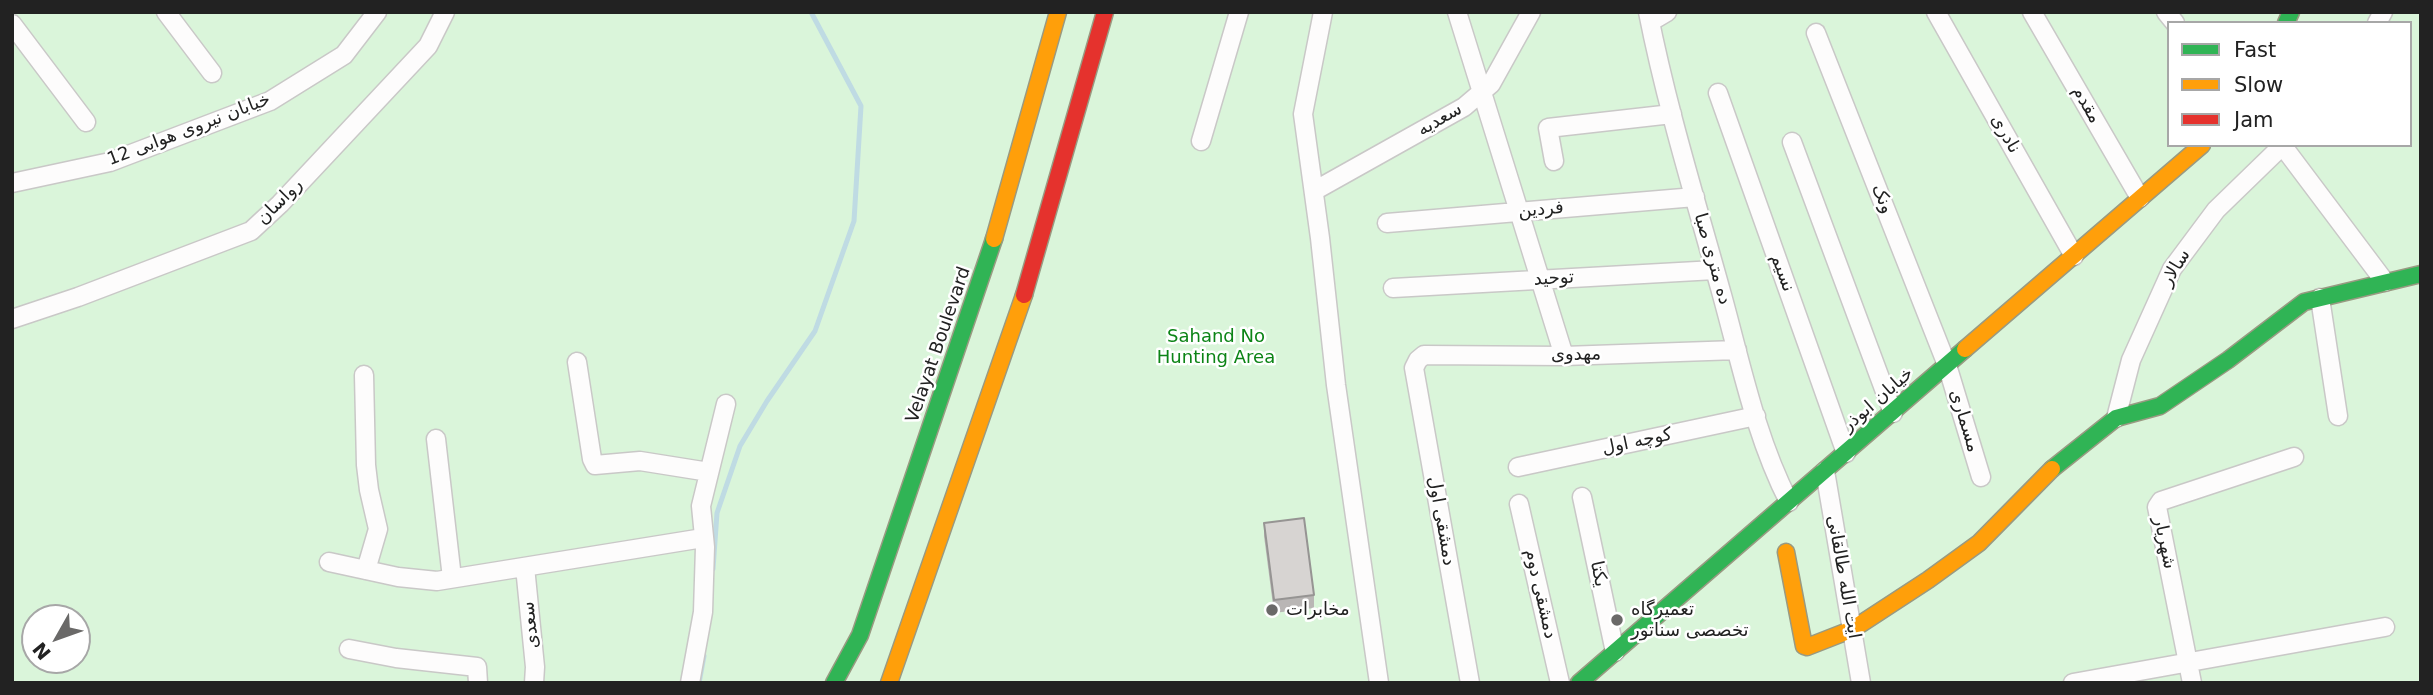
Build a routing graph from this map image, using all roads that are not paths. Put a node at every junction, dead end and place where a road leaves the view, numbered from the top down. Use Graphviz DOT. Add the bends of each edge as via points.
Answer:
graph roads {
  1 [pos="166,12"];
  2 [pos="377,12"];
  3 [pos="445,12"];
  4 [pos="1058,12"];
  5 [pos="1105,12"];
  6 [pos="1239,12"];
  7 [pos="1323,12"];
  8 [pos="1457,12"];
  9 [pos="1531,12"];
  10 [pos="1667,12"];
  11 [pos="1936,12"];
  12 [pos="2032,12"];
  13 [pos="1649,17"];
  14 [pos="12,24"];
  15 [pos="1816,33"];
  16 [pos="212,73"];
  17 [pos="1482,92"];
  18 [pos="1718,93"];
  19 [pos="1672,114"];
  20 [pos="86,122"];
  21 [pos="1200,141"];
  22 [pos="1792,142"];
  23 [pos="2200,147"];
  24 [pos="2280,147"];
  25 [pos="2284,147"];
  26 [pos="1554,161"];
  27 [pos="12,183"];
  28 [pos="1314,191"];
  29 [pos="1695,197"];
  30 [pos="2140,198"];
  31 [pos="1520,212"];
  32 [pos="1387,223"];
  33 [pos="2074,256"];
  34 [pos="1715,270"];
  35 [pos="2421,274"];
  36 [pos="1541,280"];
  37 [pos="2385,282"];
  38 [pos="1393,288"];
  39 [pos="2320,298"];
  40 [pos="12,319"];
  41 [pos="1737,350"];
  42 [pos="1564,356"];
  43 [pos="1418,360"];
  44 [pos="577,362"];
  45 [pos="1947,365"];
  46 [pos="364,375"];
  47 [pos="726,404"];
  48 [pos="1893,413"];
  49 [pos="1756,416"];
  50 [pos="2338,416"];
  51 [pos="2116,418"];
  52 [pos="436,439"];
  53 [pos="1846,453"];
  54 [pos="2294,457"];
  55 [pos="1517,467"];
  56 [pos="1825,471"];
  57 [pos="709,472"];
  58 [pos="1981,477"];
  59 [pos="1582,496"];
  60 [pos="1789,502"];
  61 [pos="1519,505"];
  62 [pos="703,538"];
  63 [pos="1786,552"];
  64 [pos="329,562"];
  65 [pos="525,567"];
  66 [pos="366,570"];
  67 [pos="452,578"];
  68 [pos="2385,628"];
  69 [pos="1853,629"];
  70 [pos="349,649"];
  71 [pos="1615,652"];
  72 [pos="2190,662"];
  73 [pos="840,681"];
  74 [pos="478,683"];
  75 [pos="534,683"];
  76 [pos="690,683"];
  77 [pos="889,683"];
  78 [pos="1380,683"];
  79 [pos="1470,683"];
  80 [pos="1560,683"];
  81 [pos="1579,683"];
  82 [pos="1861,683"];
  83 [pos="2074,683"];
  84 [pos="2192,683"];
  1 -- 16 [label="street"];
  2 -- 27 [label="street, خیابان نیروی هوایی 12" via="344,55 270,102 110,162"];
  3 -- 40 [label="street, رواسان" via="428,46 251,231"];
  4 -- 73 [label="main road, Velayat Boulevard" via="984,272 860,635"];
  5 -- 77 [label="main road" via="1025,291"];
  6 -- 21 [label="street"];
  7 -- 28 [label="street" via="1303,114"];
  8 -- 17 [label="street"];
  9 -- 17 [label="street, سعدیه"];
  10 -- 13 [label="street"];
  11 -- 33 [label="street, نادری"];
  12 -- 30 [label="street, مقدم"];
  13 -- 19 [label="street, ده متری صبا"];
  14 -- 20 [label="street"];
  15 -- 45 [label="street, ونک"];
  17 -- 28 [label="street, سعدیه" via="1464,107"];
  17 -- 31 [label="street"];
  18 -- 53 [label="street, نسیم"];
  19 -- 26 [label="street" via="1548,128"];
  19 -- 29 [label="street, ده متری صبا"];
  22 -- 48 [label="street"];
  23 -- 30 [label="main road, خیابان ابوذر"];
  24 -- 51 [label="street, سالار" via="2216,210 2172,269 2131,360"];
  25 -- 37 [label="street"];
  28 -- 78 [label="street" via="1336,385"];
  29 -- 31 [label="street, فردین"];
  29 -- 34 [label="street, ده متری صبا"];
  30 -- 33 [label="main road, خیابان ابوذر"];
  31 -- 32 [label="street, فردین"];
  31 -- 36 [label="street"];
  33 -- 45 [label="main road, خیابان ابوذر"];
  34 -- 36 [label="street, توحید"];
  34 -- 41 [label="street, ده متری صبا"];
  35 -- 37 [label="main road"];
  36 -- 38 [label="street, توحید"];
  36 -- 42 [label="street"];
  37 -- 39 [label="main road"];
  39 -- 50 [label="street"];
  39 -- 51 [label="main road" via="2304,302 2160,406"];
  41 -- 42 [label="street, مهدوی"];
  41 -- 49 [label="street, ده متری صبا"];
  42 -- 43 [label="street, مهدوی" via="1424,355"];
  43 -- 79 [label="street, دمشقی اول" via="1414,369"];
  44 -- 57 [label="street" via="595,465 640,461"];
  45 -- 48 [label="main road, خیابان ابوذر"];
  45 -- 58 [label="street, مسماری"];
  46 -- 66 [label="street" via="366,465 378,528"];
  47 -- 57 [label="street"];
  48 -- 53 [label="main road, خیابان ابوذر"];
  49 -- 55 [label="street, کوچه اول"];
  49 -- 60 [label="street, ده متری صبا" via="1772,470"];
  51 -- 69 [label="main road" via="2053,468 1979,543"];
  52 -- 67 [label="street"];
  53 -- 56 [label="main road, خیابان ابوذر"];
  54 -- 72 [label="street, شهریار" via="2161,501 2157,507"];
  56 -- 60 [label="main road, خیابان ابوذر"];
  56 -- 69 [label="street, ایت الله طالقانی"];
  57 -- 62 [label="street" via="701,506"];
  59 -- 71 [label="street, یکتا"];
  60 -- 71 [label="main road, خیابان ابوذر"];
  61 -- 80 [label="street, دمشقی دوم"];
  62 -- 65 [label="street"];
  62 -- 76 [label="street" via="703,612"];
  63 -- 69 [label="main road" via="1804,646"];
  64 -- 66 [label="street"];
  65 -- 67 [label="street"];
  65 -- 75 [label="street, سعدی"];
  66 -- 67 [label="street" via="398,577"];
  68 -- 72 [label="street"];
  69 -- 82 [label="street, ایت الله طالقانی"];
  70 -- 74 [label="street" via="477,667"];
  71 -- 81 [label="main road, خیابان ابوذر"];
  72 -- 83 [label="street"];
  72 -- 84 [label="street, شهریار"];
}
